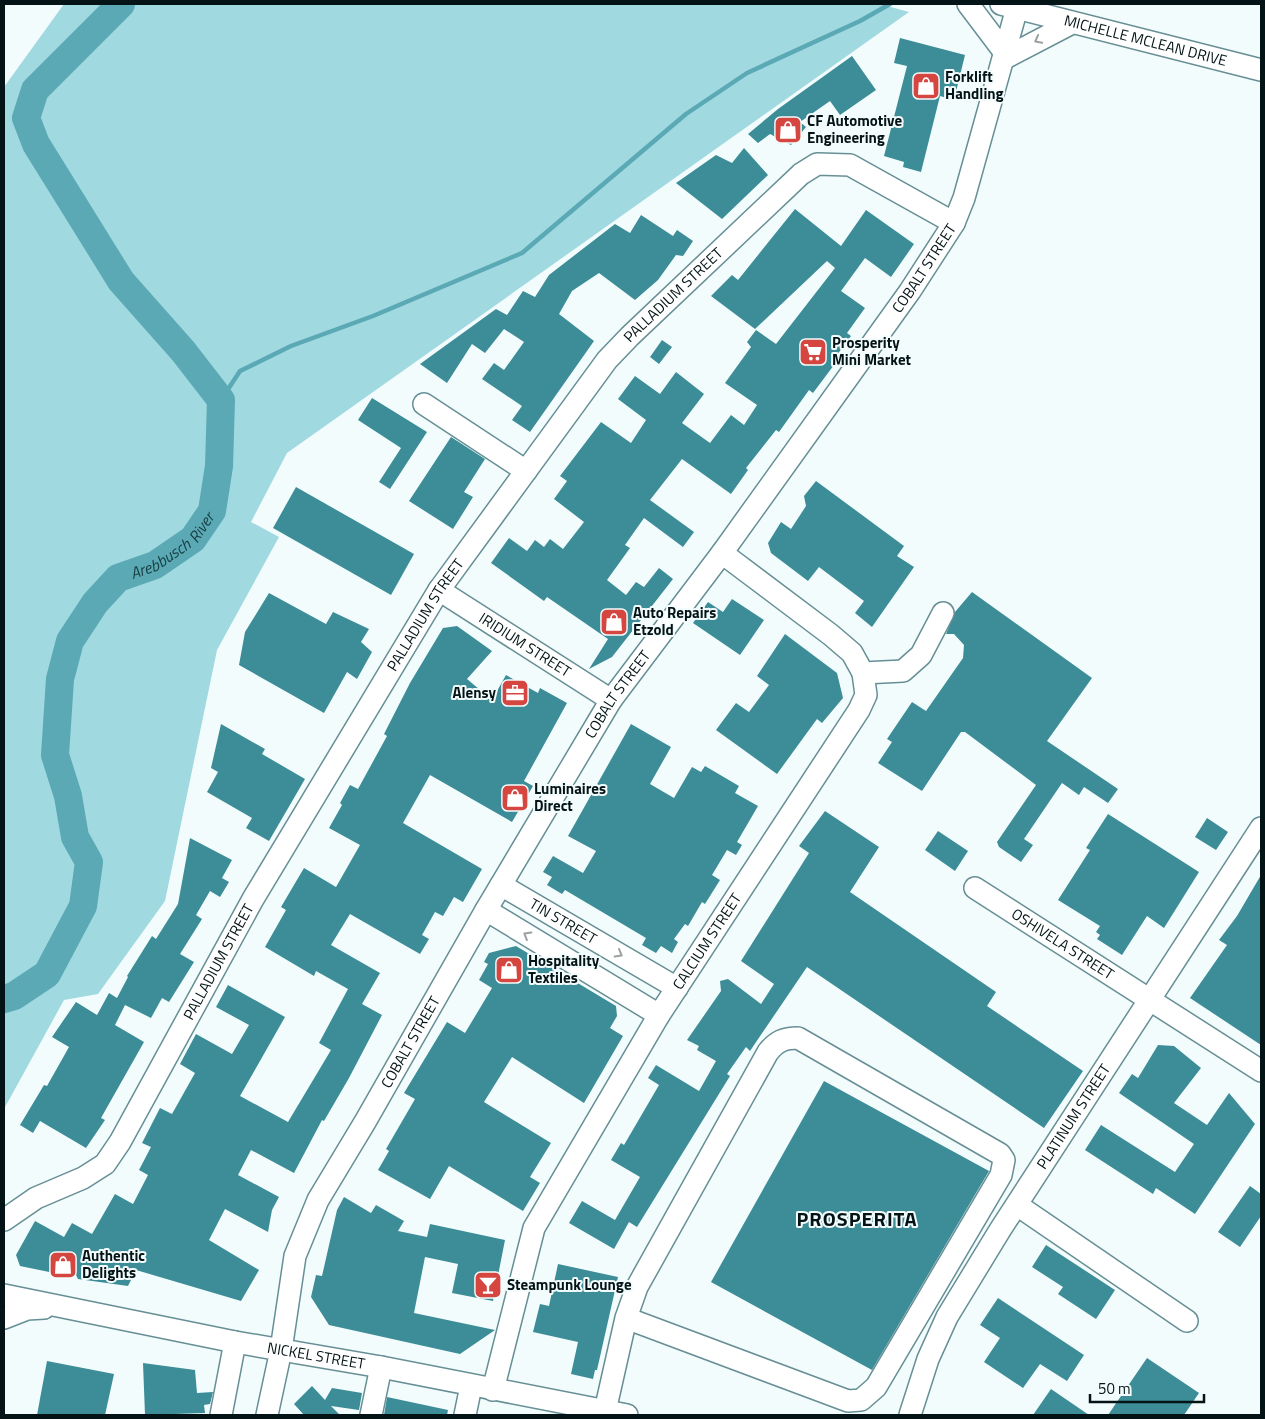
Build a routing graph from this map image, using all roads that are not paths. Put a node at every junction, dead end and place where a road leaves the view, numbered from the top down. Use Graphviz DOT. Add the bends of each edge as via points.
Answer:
graph roads {
  1 [pos="968,4"];
  2 [pos="1009,6"];
  3 [pos="1072,23"];
  4 [pos="1005,56"];
  5 [pos="1261,70"];
  6 [pos="954,223"];
  7 [pos="424,404"];
  8 [pos="526,471"];
  9 [pos="722,553"];
  10 [pos="439,590"];
  11 [pos="943,613"];
  12 [pos="863,673"];
  13 [pos="610,700"];
  14 [pos="1261,828"];
  15 [pos="501,885"];
  16 [pos="975,888"];
  17 [pos="486,910"];
  18 [pos="677,988"];
  19 [pos="1149,1000"];
  20 [pos="659,1015"];
  21 [pos="1261,1071"];
  22 [pos="1017,1205"];
  23 [pos="4,1220"];
  24 [pos="4,1295"];
  25 [pos="62,1308"];
  26 [pos="4,1318"];
  27 [pos="626,1318"];
  28 [pos="1187,1321"];
  29 [pos="235,1342"];
  30 [pos="281,1350"];
  31 [pos="381,1367"];
  32 [pos="471,1386"];
  33 [pos="493,1390"];
  34 [pos="605,1411"];
  35 [pos="221,1415"];
  36 [pos="267,1415"];
  37 [pos="371,1415"];
  38 [pos="465,1415"];
  39 [pos="627,1415"];
  40 [pos="910,1415"];
  1 -- 4 [label="street"];
  2 -- 3 [label="street, MICHELLE MCLEAN DRIVE"];
  2 -- 4 [label="street, COBALT STREET"];
  3 -- 4 [label="street, one-way"];
  3 -- 5 [label="street, MICHELLE MCLEAN DRIVE"];
  4 -- 6 [label="street, COBALT STREET"];
  6 -- 8 [label="street, PALLADIUM STREET" via="850,165 817,164 800,174 607,360"];
  6 -- 9 [label="street, COBALT STREET" via="904,299"];
  7 -- 8 [label="street"];
  8 -- 10 [label="street, PALLADIUM STREET"];
  9 -- 12 [label="street, CALCIUM STREET" via="831,635 852,653"];
  9 -- 13 [label="street, COBALT STREET"];
  10 -- 13 [label="street, IRIDIUM STREET"];
  10 -- 23 [label="street, PALLADIUM STREET" via="253,900 105,1164 83,1178 36,1198"];
  11 -- 12 [label="street" via="921,655 903,671"];
  12 -- 18 [label="street, CALCIUM STREET" via="866,695 859,710"];
  13 -- 15 [label="street, COBALT STREET"];
  14 -- 19 [label="street, PLATINUM STREET"];
  15 -- 17 [label="street, COBALT STREET"];
  15 -- 18 [label="street, TIN STREET, one-way"];
  16 -- 19 [label="street, OSHIVELA STREET"];
  20 -- 17 [label="street, TIN STREET, one-way"];
  17 -- 30 [label="street, COBALT STREET" via="318,1200 295,1256"];
  18 -- 20 [label="street, CALCIUM STREET"];
  19 -- 21 [label="street, OSHIVELA STREET"];
  19 -- 22 [label="street, PLATINUM STREET"];
  20 -- 33 [label="street, CALCIUM STREET" via="534,1228"];
  22 -- 28 [label="street"];
  22 -- 40 [label="street, PLATINUM STREET" via="947,1317 928,1359"];
  24 -- 25 [label="street, NICKEL STREET"];
  25 -- 26 [label="street" via="27,1309"];
  25 -- 29 [label="street, NICKEL STREET"];
  27 -- 27 [label="street" via="637,1287 768,1052 785,1038 798,1038 1000,1154 1004,1160 1001,1174 876,1387 861,1400 848,1401"];
  27 -- 34 [label="street"];
  29 -- 30 [label="street, NICKEL STREET"];
  29 -- 35 [label="street"];
  30 -- 31 [label="street, NICKEL STREET"];
  30 -- 36 [label="street, COBALT STREET"];
  31 -- 32 [label="street, NICKEL STREET"];
  31 -- 37 [label="street"];
  32 -- 33 [label="street, NICKEL STREET"];
  32 -- 38 [label="street"];
  33 -- 34 [label="street, NICKEL STREET"];
  34 -- 39 [label="street, NICKEL STREET"];
}
